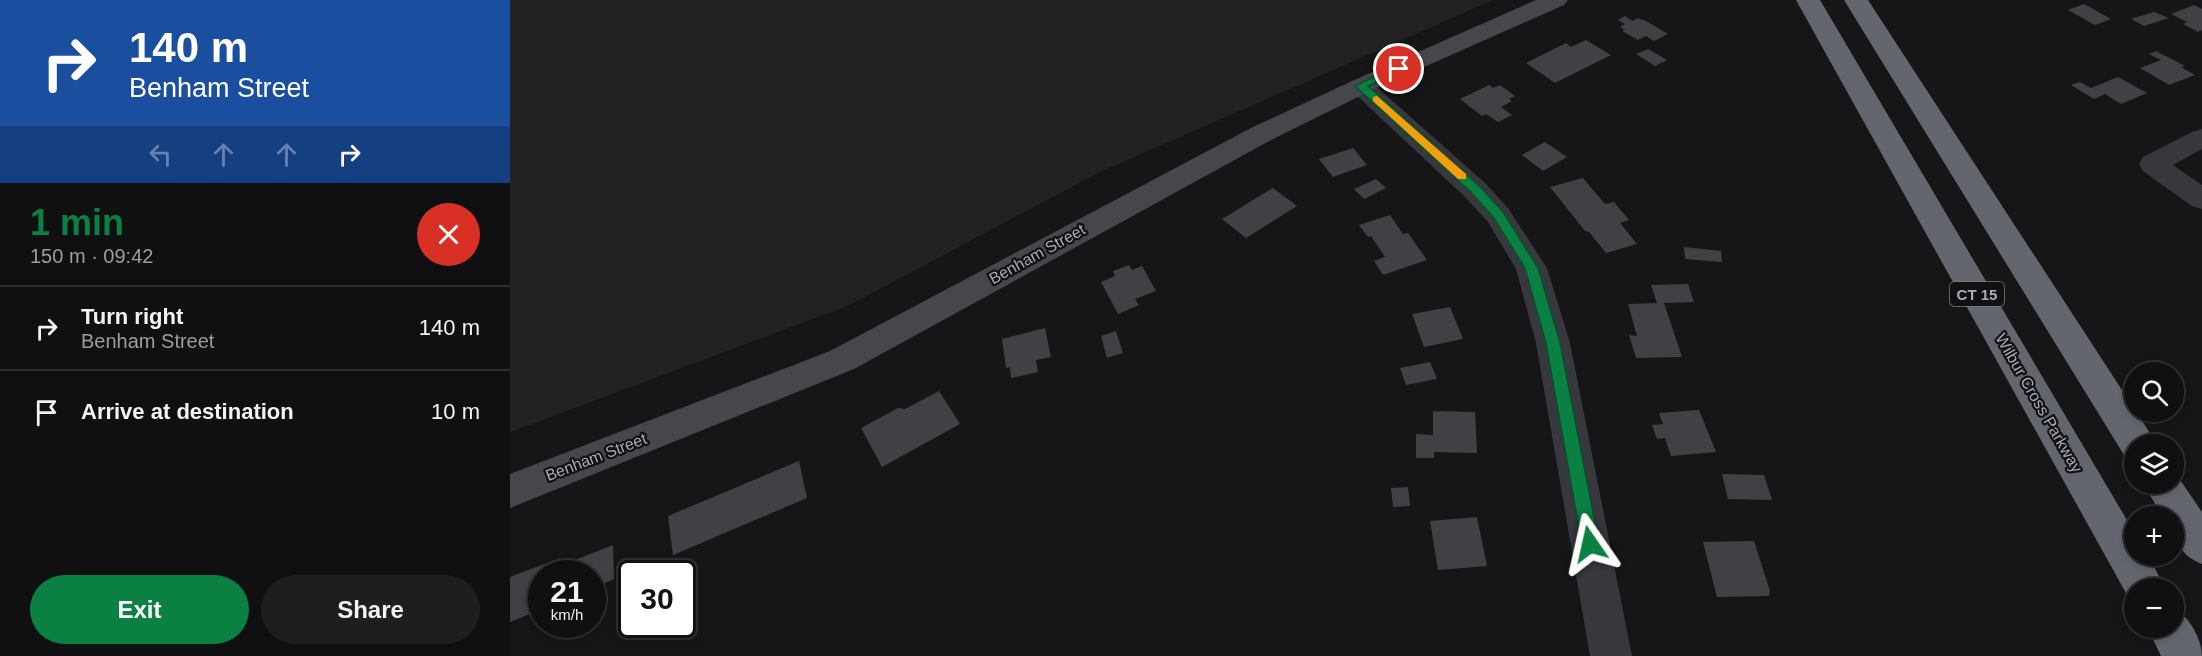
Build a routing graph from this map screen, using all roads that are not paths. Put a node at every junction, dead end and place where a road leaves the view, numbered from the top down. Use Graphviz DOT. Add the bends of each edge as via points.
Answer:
graph roads {
  1 [pos="1556,0"];
  2 [pos="1808,0"];
  3 [pos="1856,0"];
  4 [pos="1361,86"];
  5 [pos="2202,138"];
  6 [pos="2202,199"];
  7 [pos="2131,434"];
  8 [pos="510,490"];
  9 [pos="2169,494"];
  10 [pos="2202,546"];
  11 [pos="2139,578"];
  12 [pos="2174,638"];
  13 [pos="1611,656"];
  14 [pos="2184,656"];
  1 -- 4 [label="main road, Benham Street"];
  2 -- 11 [label="highway, Wilbur Cross Parkway / CT 15"];
  3 -- 7 [label="highway"];
  4 -- 8 [label="main road, Benham Street" via="1178,177 842,360"];
  4 -- 13 [label="street" via="1475,190 1498,215 1531,268 1553,343"];
  5 -- 6 [label="street" via="2153,164"];
  9 -- 10 [label="highway"];
  12 -- 14 [label="highway"];
}
